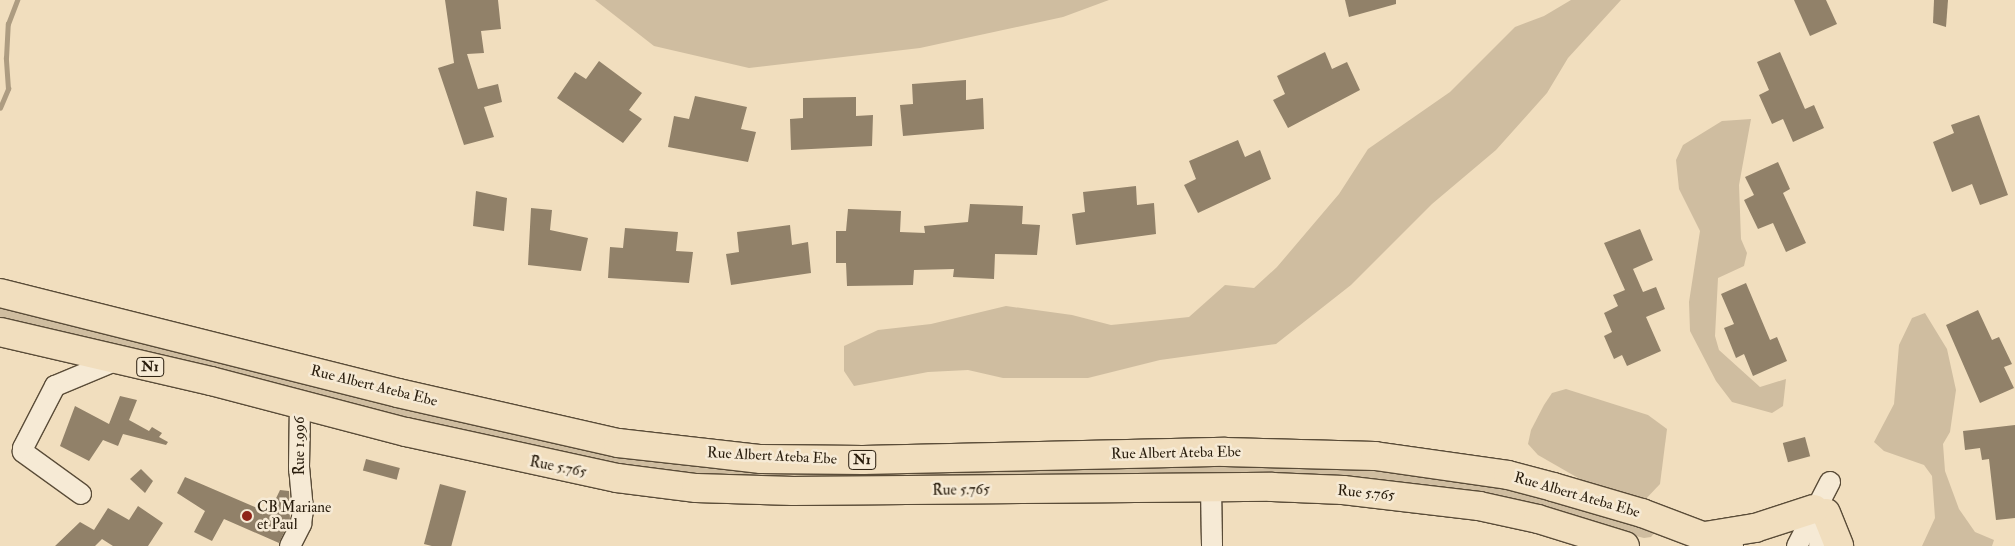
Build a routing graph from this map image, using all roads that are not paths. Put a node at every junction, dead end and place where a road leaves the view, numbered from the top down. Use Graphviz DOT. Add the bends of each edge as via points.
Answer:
graph roads {
  1 [pos="0,293"];
  2 [pos="0,332"];
  3 [pos="120,359"];
  4 [pos="300,404"];
  5 [pos="1830,482"];
  6 [pos="1211,488"];
  7 [pos="81,494"];
  8 [pos="1820,511"];
  9 [pos="1717,541"];
  10 [pos="290,546"];
  11 [pos="1212,546"];
  12 [pos="1625,546"];
  13 [pos="1797,546"];
  14 [pos="1819,546"];
  15 [pos="1839,546"];
  1 -- 9 [label="highway, Rue Albert Ateba Ebe / N1" via="398,393 618,443 761,459 863,460 1225,452 1375,456 1508,475 1642,513"];
  2 -- 3 [label="highway, N1"];
  3 -- 4 [label="highway, N1"];
  3 -- 7 [label="street" via="55,386 23,452"];
  4 -- 6 [label="highway, Rue 5.765 / N1" via="517,458 617,478 696,488 793,491"];
  4 -- 10 [label="street, Rue 1.996" via="299,467 303,510 301,524"];
  5 -- 8 [label="street"];
  6 -- 11 [label="street"];
  6 -- 12 [label="highway, Rue 5.765 / N1" via="1343,490 1428,498 1538,519"];
  8 -- 9 [label="highway"];
  8 -- 13 [label="street"];
  8 -- 14 [label="street"];
  8 -- 15 [label="highway"];
}
